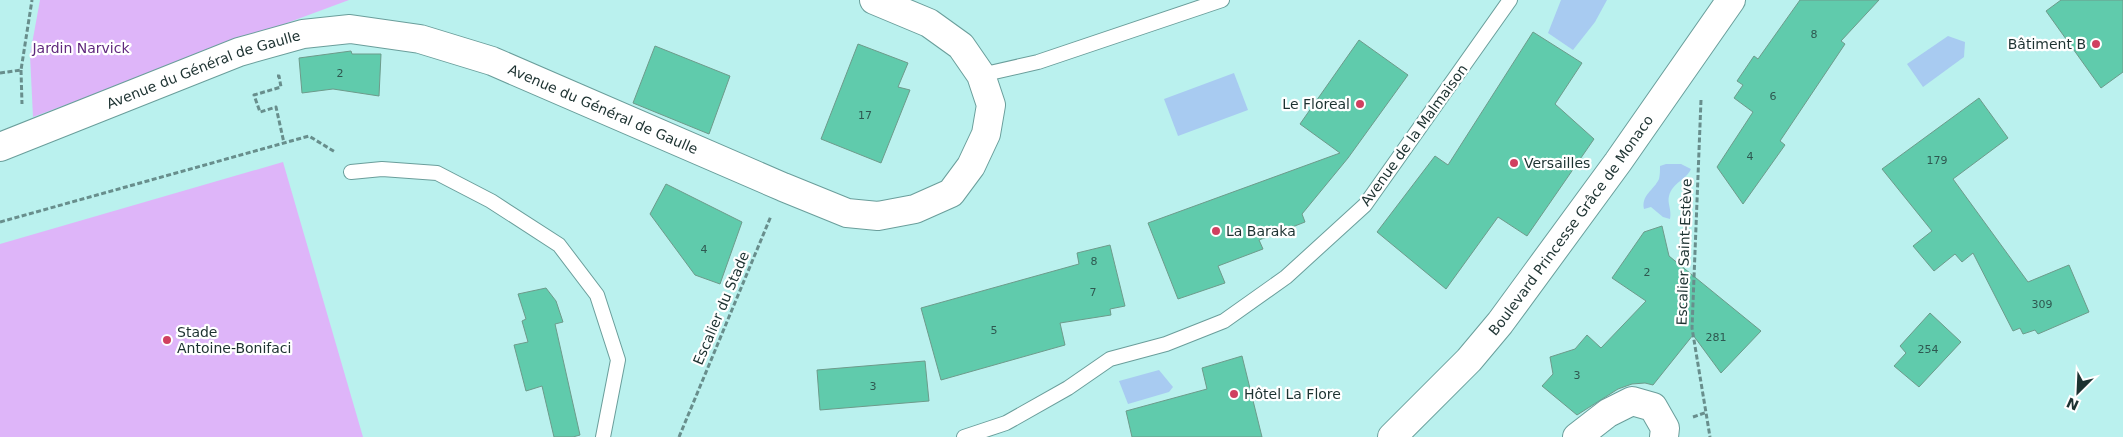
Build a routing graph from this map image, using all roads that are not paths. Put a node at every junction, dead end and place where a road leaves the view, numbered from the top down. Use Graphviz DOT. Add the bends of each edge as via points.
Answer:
graph roads {
  1 [pos="874,0"];
  2 [pos="1222,0"];
  3 [pos="1510,0"];
  4 [pos="1731,0"];
  5 [pos="981,75"];
  6 [pos="0,147"];
  7 [pos="352,172"];
  8 [pos="604,437"];
  9 [pos="964,437"];
  10 [pos="1392,437"];
  11 [pos="1576,437"];
  12 [pos="1664,437"];
  1 -- 5 [label="street, Avenue du Général de Gaulle" via="929,23 960,46"];
  2 -- 5 [label="lane" via="1038,62"];
  3 -- 9 [label="lane, Avenue de la Malmaison" via="1364,206 1286,276 1224,321 1166,344 1110,359 1068,388 1006,423"];
  4 -- 10 [label="street, Boulevard Princesse Grâce de Monaco" via="1500,323 1469,360"];
  5 -- 6 [label="street, Avenue du Général de Gaulle" via="991,105 986,134 971,166 951,193 915,209 878,216 847,213 492,60 420,38 350,29 303,34 238,52"];
  7 -- 8 [label="lane" via="382,169 437,173 491,201 558,245 597,295 618,360"];
  11 -- 12 [label="street" via="1632,400 1653,407 1665,428"];
}
